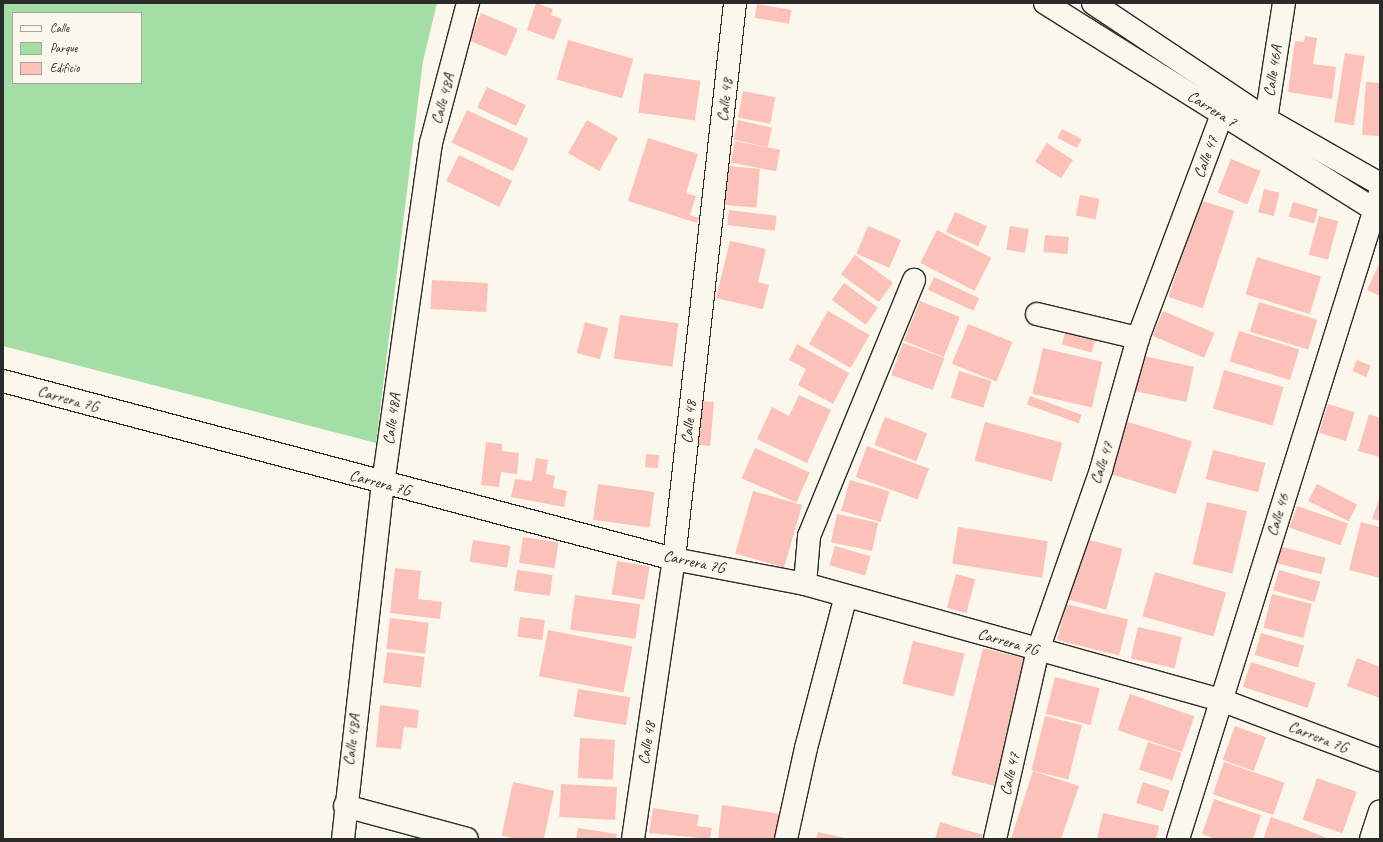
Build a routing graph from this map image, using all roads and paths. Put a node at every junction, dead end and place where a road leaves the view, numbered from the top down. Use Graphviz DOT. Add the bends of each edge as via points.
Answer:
graph roads {
  1 [pos="468,3"];
  2 [pos="735,3"];
  3 [pos="1045,3"];
  4 [pos="1284,3"];
  5 [pos="1098,4"];
  6 [pos="1089,31"];
  7 [pos="1234,96"];
  8 [pos="1222,115"];
  9 [pos="1259,126"];
  10 [pos="1380,184"];
  11 [pos="1377,205"];
  12 [pos="914,280"];
  13 [pos="1037,314"];
  14 [pos="1138,338"];
  15 [pos="3,382"];
  16 [pos="383,484"];
  17 [pos="674,559"];
  18 [pos="805,584"];
  19 [pos="846,596"];
  20 [pos="1038,650"];
  21 [pos="1221,700"];
  22 [pos="1380,760"];
  23 [pos="345,806"];
  24 [pos="1380,811"];
  25 [pos="343,839"];
  26 [pos="467,839"];
  27 [pos="633,839"];
  28 [pos="786,839"];
  29 [pos="995,839"];
  30 [pos="1178,839"];
  31 [pos="1371,839"];
  1 -- 16 [label="street, Calle 48A" via="431,143"];
  2 -- 17 [label="street, Calle 48"];
  3 -- 6 [label="street, Carrera 7"];
  4 -- 9 [label="street, Calle 46A"];
  5 -- 6 [label="street"];
  5 -- 7 [label="street, Carrera 7"];
  6 -- 8 [label="street, Carrera 7"];
  7 -- 8 [label="street, Calle 47"];
  7 -- 9 [label="street, Carrera 7"];
  8 -- 9 [label="street, Carrera 7"];
  8 -- 14 [label="street, Calle 47"];
  9 -- 10 [label="street, Carrera 7"];
  9 -- 11 [label="street, Carrera 7"];
  11 -- 21 [label="street, Calle 46"];
  12 -- 18 [label="street" via="809,536"];
  13 -- 14 [label="street"];
  14 -- 20 [label="street, Calle 47" via="1101,470"];
  15 -- 16 [label="street, Carrera 7G"];
  16 -- 17 [label="street, Carrera 7G"];
  16 -- 23 [label="street, Calle 48A"];
  17 -- 18 [label="street, Carrera 7G"];
  17 -- 27 [label="street, Calle 48"];
  18 -- 19 [label="street, Carrera 7G"];
  19 -- 20 [label="street, Carrera 7G"];
  19 -- 28 [label="street" via="806,748"];
  20 -- 21 [label="street, Carrera 7G"];
  20 -- 29 [label="street, Calle 47"];
  21 -- 22 [label="street, Carrera 7G"];
  21 -- 30 [label="street, Calle 46"];
  23 -- 25 [label="street, Calle 48A"];
  23 -- 26 [label="street"];
  24 -- 31 [label="street"];
}
